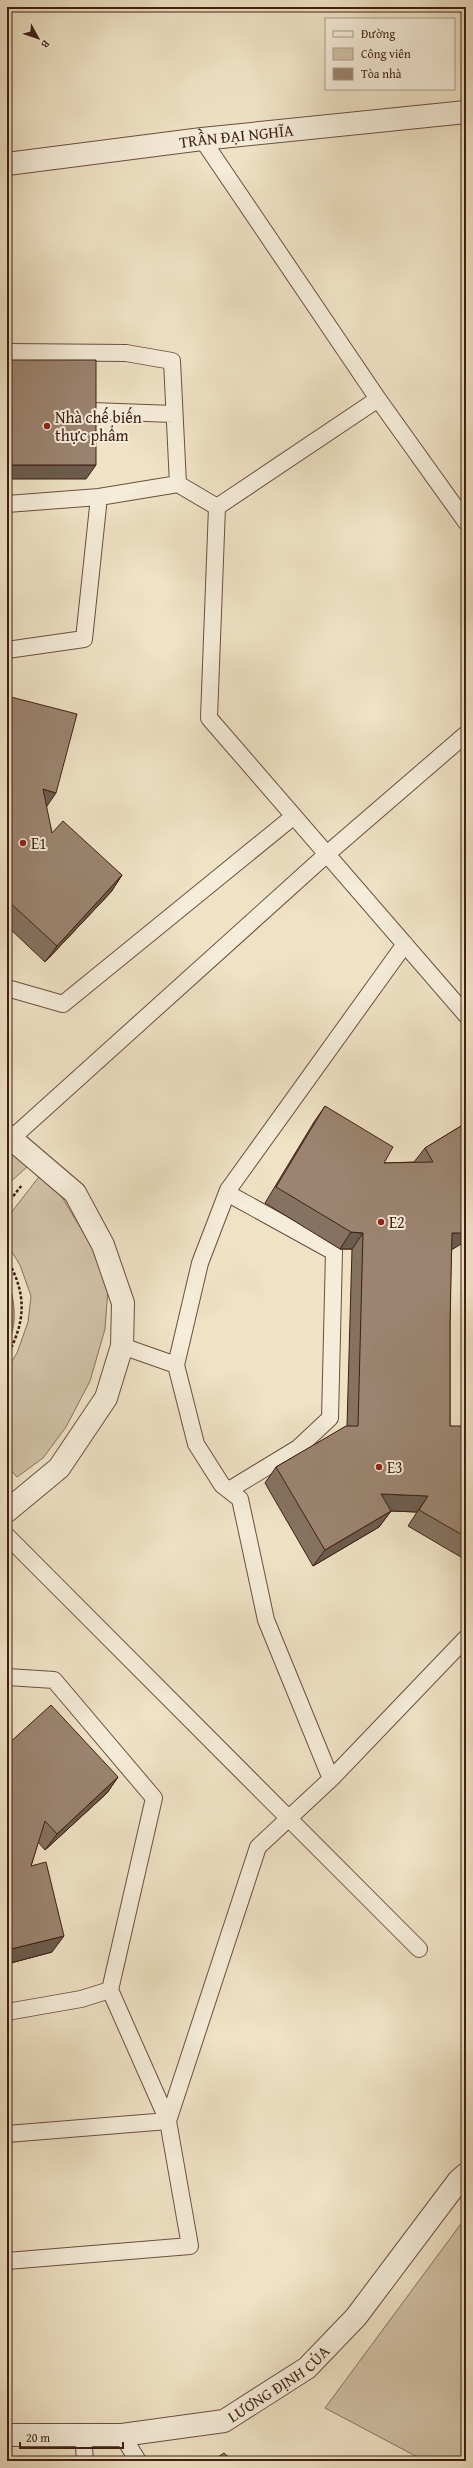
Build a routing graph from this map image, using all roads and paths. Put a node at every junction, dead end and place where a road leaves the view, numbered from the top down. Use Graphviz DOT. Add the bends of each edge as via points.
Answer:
graph roads {
  1 [pos="466,112"];
  2 [pos="202,139"];
  3 [pos="7,164"];
  4 [pos="7,352"];
  5 [pos="378,399"];
  6 [pos="92,411"];
  7 [pos="174,414"];
  8 [pos="178,484"];
  9 [pos="99,497"];
  10 [pos="7,504"];
  11 [pos="217,507"];
  12 [pos="466,522"];
  13 [pos="7,650"];
  14 [pos="466,734"];
  15 [pos="294,816"];
  16 [pos="327,854"];
  17 [pos="404,944"];
  18 [pos="7,988"];
  19 [pos="466,1014"];
  20 [pos="9,1136"];
  21 [pos="227,1193"];
  22 [pos="7,1259"];
  23 [pos="122,1346"];
  24 [pos="7,1356"];
  25 [pos="176,1365"];
  26 [pos="229,1490"];
  27 [pos="7,1510"];
  28 [pos="7,1536"];
  29 [pos="466,1638"];
  30 [pos="7,1677"];
  31 [pos="331,1780"];
  32 [pos="289,1818"];
  33 [pos="420,1949"];
  34 [pos="110,1990"];
  35 [pos="7,2012"];
  36 [pos="168,2121"];
  37 [pos="7,2134"];
  38 [pos="466,2174"];
  39 [pos="7,2261"];
  40 [pos="7,2434"];
  41 [pos="83,2435"];
  42 [pos="122,2435"];
  43 [pos="85,2461"];
  44 [pos="138,2461"];
  1 -- 2 [label="street, TRẦN ĐẠI NGHĨA"];
  2 -- 3 [label="street, TRẦN ĐẠI NGHĨA"];
  2 -- 5 [label="lane"];
  4 -- 7 [label="lane" via="126,353 172,361"];
  5 -- 11 [label="lane"];
  5 -- 12 [label="lane"];
  6 -- 7 [label="lane"];
  7 -- 8 [label="lane"];
  8 -- 9 [label="lane"];
  8 -- 11 [label="lane"];
  9 -- 10 [label="lane"];
  9 -- 13 [label="lane" via="84,639"];
  11 -- 15 [label="lane" via="209,718"];
  14 -- 16 [label="lane"];
  15 -- 16 [label="lane"];
  15 -- 18 [label="lane" via="63,1004"];
  16 -- 17 [label="lane"];
  16 -- 20 [label="lane"];
  17 -- 19 [label="lane"];
  17 -- 21 [label="lane"];
  20 -- 23 [label="street" via="75,1193 103,1245 123,1303"];
  21 -- 25 [label="lane" via="200,1263"];
  21 -- 26 [label="lane" via="334,1252 330,1418 298,1448"];
  22 -- 24 [label="path" via="18,1279 22,1311 17,1338"];
  23 -- 25 [label="lane"];
  23 -- 27 [label="street" via="106,1398 59,1468"];
  25 -- 26 [label="lane" via="196,1444 222,1486"];
  26 -- 31 [label="lane" via="240,1499 266,1620"];
  28 -- 32 [label="lane"];
  29 -- 31 [label="lane"];
  30 -- 34 [label="lane" via="54,1680 154,1798"];
  31 -- 32 [label="lane"];
  32 -- 33 [label="lane"];
  32 -- 36 [label="lane" via="258,1847"];
  34 -- 35 [label="lane" via="81,1999"];
  34 -- 36 [label="lane"];
  36 -- 37 [label="lane"];
  36 -- 39 [label="lane" via="190,2246"];
  38 -- 42 [label="street, LƯƠNG ĐỊNH CỦA" via="356,2317 307,2368 224,2421"];
  40 -- 41 [label="street, LƯƠNG ĐỊNH CỦA"];
  41 -- 42 [label="street, LƯƠNG ĐỊNH CỦA"];
  41 -- 43 [label="lane"];
  42 -- 44 [label="lane"];
}
